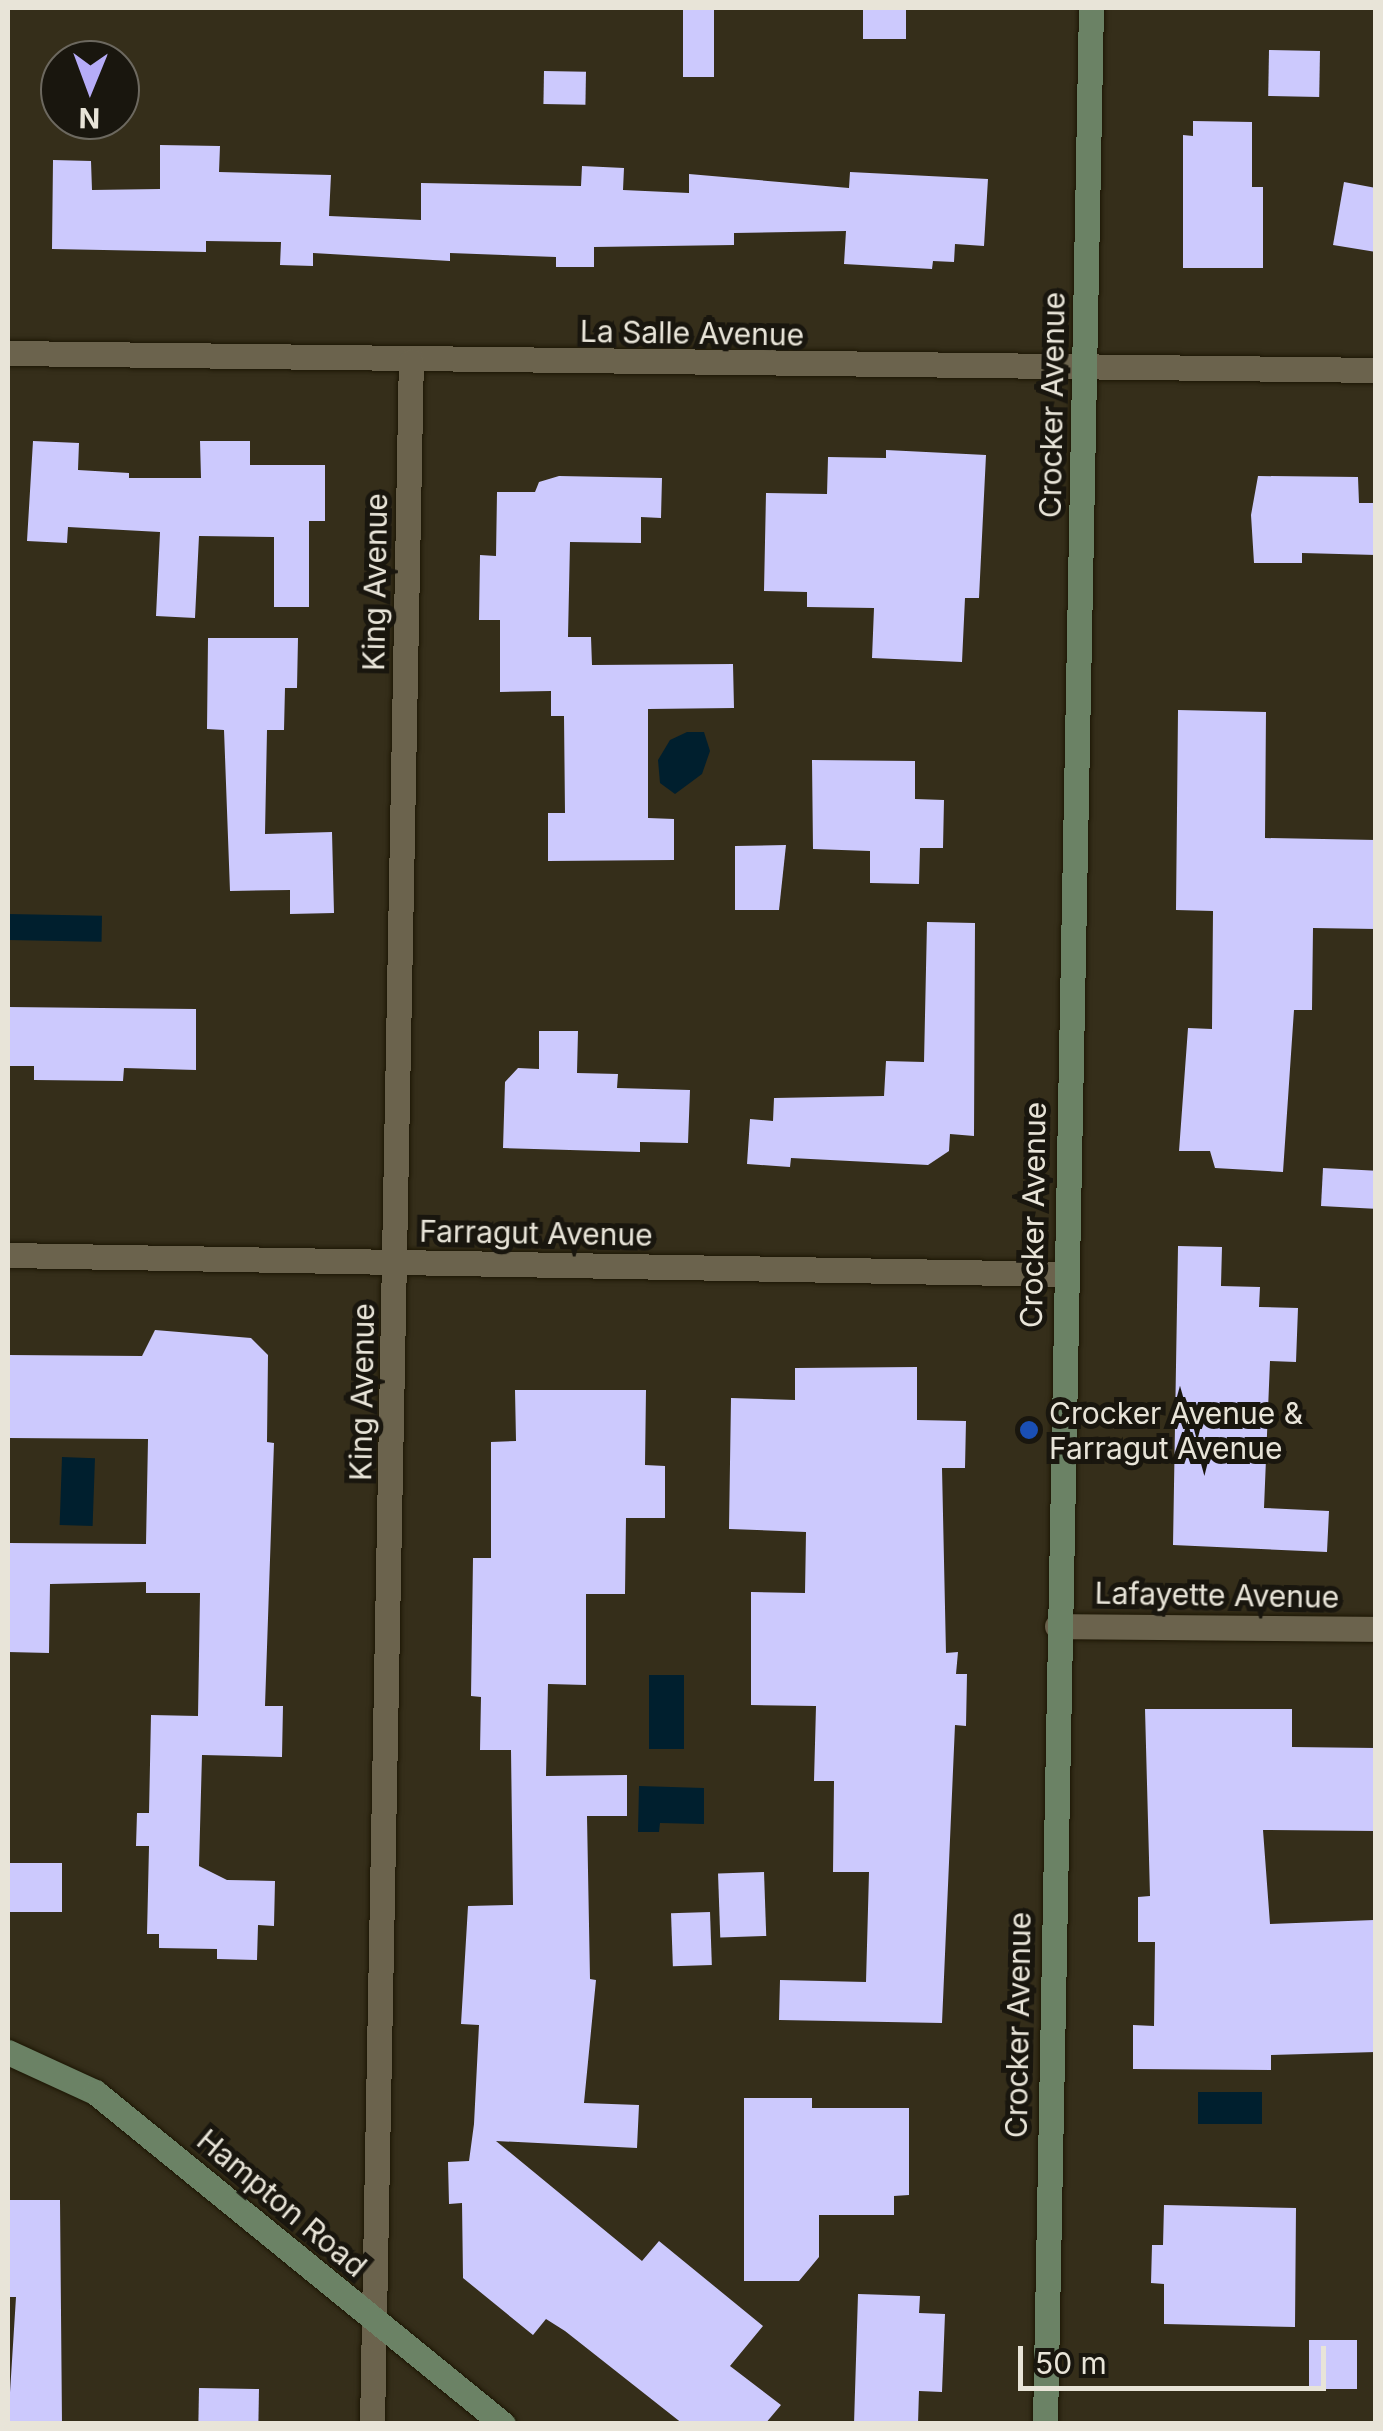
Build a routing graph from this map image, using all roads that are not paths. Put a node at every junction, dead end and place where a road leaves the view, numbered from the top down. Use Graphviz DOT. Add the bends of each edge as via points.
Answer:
graph roads {
  1 [pos="1091,8"];
  2 [pos="8,353"];
  3 [pos="411,362"];
  4 [pos="1086,368"];
  5 [pos="1376,370"];
  6 [pos="8,1255"];
  7 [pos="397,1263"];
  8 [pos="1064,1274"];
  9 [pos="1057,1626"];
  10 [pos="1376,1629"];
  11 [pos="8,2052"];
  12 [pos="374,2321"];
  13 [pos="372,2424"];
  14 [pos="502,2424"];
  15 [pos="1044,2424"];
  1 -- 4 [label="street, Crocker Avenue"];
  2 -- 3 [label="street, La Salle Avenue"];
  3 -- 4 [label="street, La Salle Avenue"];
  3 -- 7 [label="street, King Avenue"];
  4 -- 5 [label="street, La Salle Avenue"];
  4 -- 8 [label="street, Crocker Avenue"];
  6 -- 7 [label="street, Farragut Avenue"];
  7 -- 8 [label="street, Farragut Avenue"];
  7 -- 12 [label="street, King Avenue"];
  8 -- 9 [label="street, Crocker Avenue"];
  9 -- 10 [label="street, Lafayette Avenue"];
  9 -- 15 [label="street, Crocker Avenue"];
  11 -- 12 [label="street, Hampton Road" via="95,2092"];
  12 -- 13 [label="street, King Avenue"];
  12 -- 14 [label="street, Hampton Road"];
}
